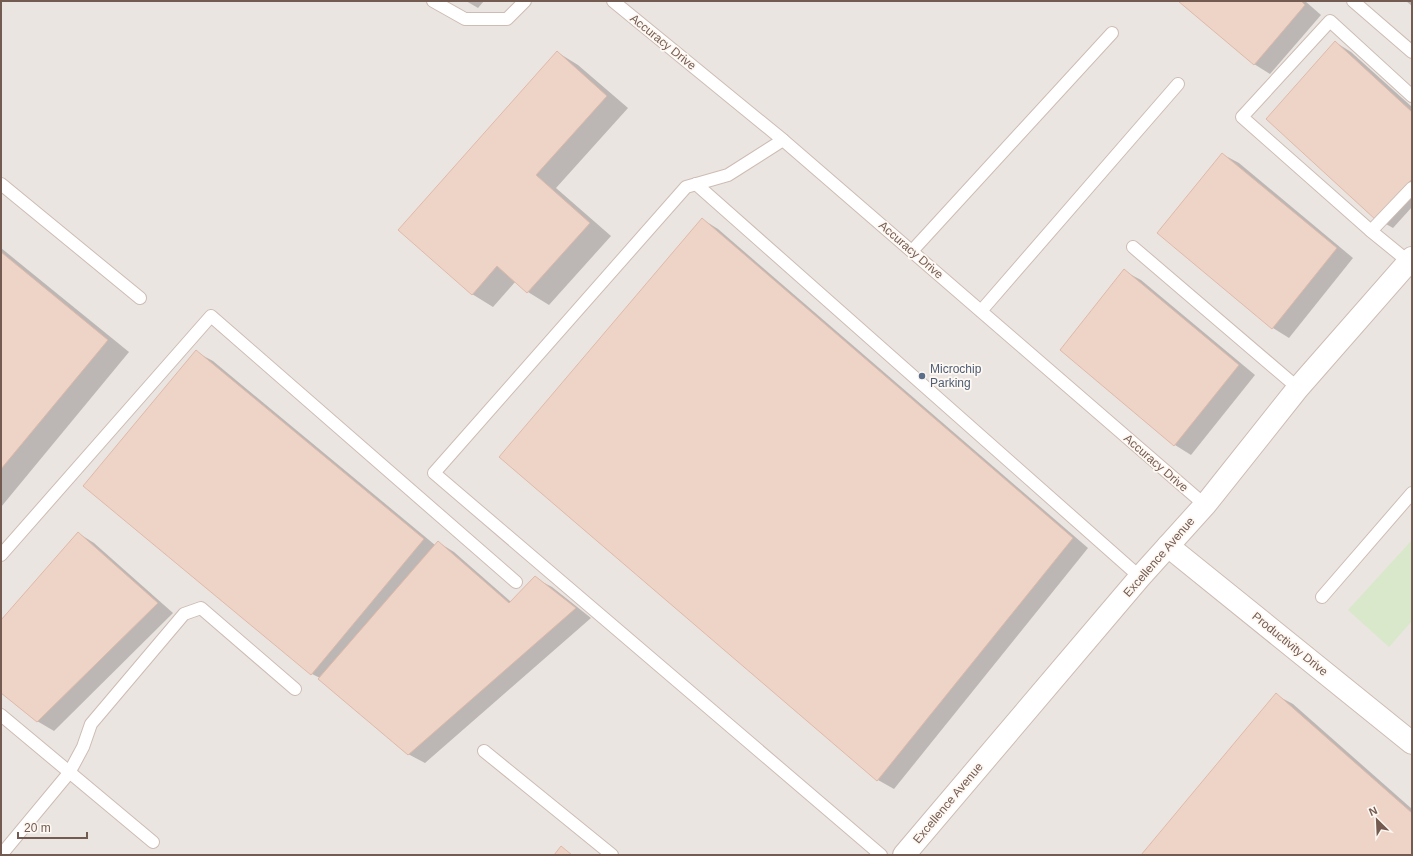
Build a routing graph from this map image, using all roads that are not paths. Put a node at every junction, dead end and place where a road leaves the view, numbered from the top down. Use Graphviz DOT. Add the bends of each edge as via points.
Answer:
graph roads {
  1 [pos="433,1"];
  2 [pos="525,1"];
  3 [pos="613,1"];
  4 [pos="1353,1"];
  5 [pos="1112,33"];
  6 [pos="1412,52"];
  7 [pos="1178,84"];
  8 [pos="1412,96"];
  9 [pos="782,140"];
  10 [pos="1,184"];
  11 [pos="696,184"];
  12 [pos="1412,188"];
  13 [pos="1371,231"];
  14 [pos="1133,247"];
  15 [pos="912,251"];
  16 [pos="1411,260"];
  17 [pos="140,298"];
  18 [pos="981,311"];
  19 [pos="1298,388"];
  20 [pos="1412,493"];
  21 [pos="1205,505"];
  22 [pos="1168,546"];
  23 [pos="1,555"];
  24 [pos="1140,577"];
  25 [pos="516,582"];
  26 [pos="1322,597"];
  27 [pos="295,689"];
  28 [pos="1,715"];
  29 [pos="1412,743"];
  30 [pos="484,751"];
  31 [pos="69,772"];
  32 [pos="153,842"];
  33 [pos="1,855"];
  34 [pos="612,855"];
  35 [pos="881,855"];
  36 [pos="904,855"];
  1 -- 2 [label="lane" via="465,19 507,19"];
  3 -- 9 [label="lane, Accuracy Drive"];
  4 -- 6 [label="lane"];
  5 -- 15 [label="lane"];
  7 -- 18 [label="lane"];
  8 -- 13 [label="lane" via="1330,21 1242,117"];
  9 -- 11 [label="lane" via="728,175"];
  9 -- 15 [label="lane, Accuracy Drive"];
  10 -- 17 [label="lane"];
  11 -- 24 [label="lane"];
  11 -- 35 [label="lane" via="686,186 434,473"];
  12 -- 13 [label="lane"];
  13 -- 16 [label="lane"];
  14 -- 19 [label="lane"];
  15 -- 18 [label="lane, Accuracy Drive"];
  16 -- 19 [label="street, Excellence Avenue"];
  18 -- 21 [label="lane, Accuracy Drive"];
  19 -- 21 [label="street, Excellence Avenue"];
  20 -- 26 [label="lane"];
  21 -- 22 [label="street, Excellence Avenue"];
  22 -- 24 [label="street, Excellence Avenue"];
  22 -- 29 [label="street, Productivity Drive"];
  23 -- 25 [label="lane" via="211,316"];
  24 -- 36 [label="street, Excellence Avenue"];
  27 -- 31 [label="lane" via="201,608 184,614 91,724 83,747"];
  28 -- 31 [label="lane"];
  30 -- 34 [label="lane"];
  31 -- 32 [label="lane"];
  31 -- 33 [label="lane"];
}
